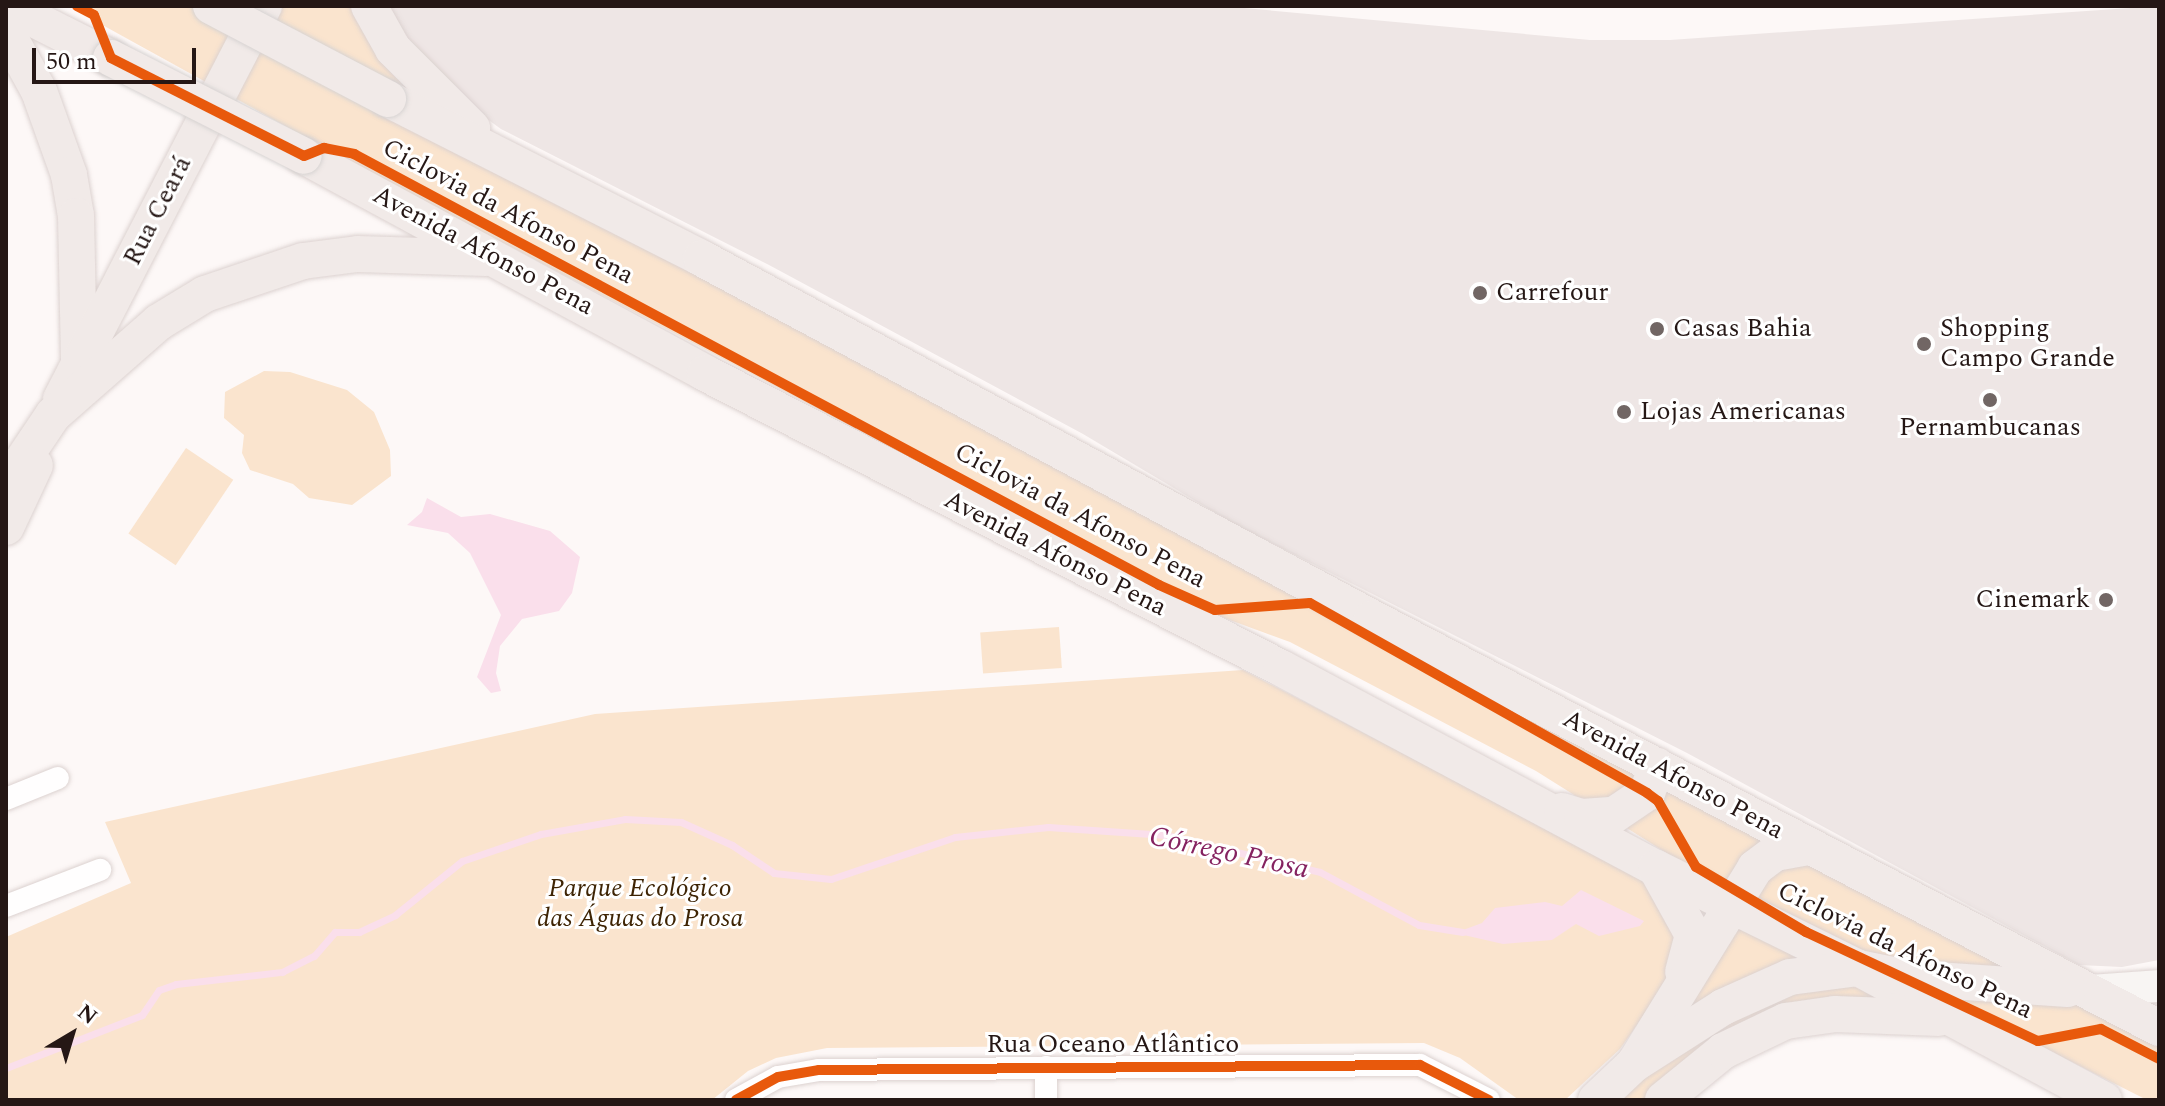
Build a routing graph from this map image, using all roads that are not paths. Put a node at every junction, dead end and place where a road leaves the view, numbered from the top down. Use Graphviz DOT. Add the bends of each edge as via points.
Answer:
graph roads {
  1 [pos="8,6"];
  2 [pos="211,6"];
  3 [pos="264,6"];
  4 [pos="369,6"];
  5 [pos="6,31"];
  6 [pos="530,173"];
  7 [pos="504,260"];
  8 [pos="79,362"];
  9 [pos="53,415"];
  10 [pos="6,485"];
  11 [pos="6,527"];
  12 [pos="1657,766"];
  13 [pos="58,778"];
  14 [pos="6,799"];
  15 [pos="1525,801"];
  16 [pos="1808,847"];
  17 [pos="1656,868"];
  18 [pos="100,870"];
  19 [pos="1729,904"];
  20 [pos="6,906"];
  21 [pos="1858,968"];
  22 [pos="2159,986"];
  23 [pos="2089,991"];
  24 [pos="1675,993"];
  25 [pos="1953,1019"];
  26 [pos="2159,1028"];
  27 [pos="1634,1064"];
  28 [pos="1046,1067"];
  29 [pos="736,1100"];
  30 [pos="1046,1100"];
  31 [pos="1489,1100"];
  32 [pos="1596,1100"];
  33 [pos="1663,1100"];
  34 [pos="2104,1100"];
  1 -- 7 [label="main road, Avenida Afonso Pena, bridge"];
  2 -- 6 [label="main road, Avenida Afonso Pena, bridge"];
  3 -- 8 [label="main road, Rua Ceará"];
  4 -- 6 [label="main road" via="393,49 438,99"];
  5 -- 8 [label="main road" via="39,91 69,175 76,216"];
  6 -- 12 [label="main road, Avenida Afonso Pena"];
  7 -- 9 [label="main road" via="410,252 358,254 252,275 205,294 159,322"];
  7 -- 15 [label="main road, Avenida Afonso Pena" via="705,373 1281,668"];
  8 -- 9 [label="main road, Rua Ceará"];
  9 -- 10 [label="main road, Rua Ceará"];
  9 -- 11 [label="main road, Rua Ceará"];
  12 -- 15 [label="main road" via="1647,793 1614,815 1582,817"];
  12 -- 16 [label="main road, Avenida Afonso Pena"];
  13 -- 14 [label="street"];
  15 -- 17 [label="main road, Avenida Afonso Pena"];
  16 -- 19 [label="main road" via="1763,859"];
  16 -- 23 [label="main road, Avenida Afonso Pena"];
  17 -- 19 [label="main road, Avenida Afonso Pena"];
  17 -- 24 [label="main road" via="1693,935"];
  18 -- 20 [label="street"];
  19 -- 21 [label="main road, Avenida Afonso Pena"];
  19 -- 24 [label="main road"];
  21 -- 23 [label="main road" via="1907,978"];
  21 -- 25 [label="main road, Avenida Afonso Pena"];
  21 -- 27 [label="main road" via="1790,977 1755,991"];
  22 -- 23 [label="main road"];
  23 -- 26 [label="main road, Avenida Afonso Pena"];
  24 -- 27 [label="main road"];
  25 -- 33 [label="main road" via="1835,1014 1786,1021 1723,1051"];
  25 -- 34 [label="main road, Avenida Afonso Pena"];
  27 -- 32 [label="main road"];
  28 -- 29 [label="street, Rua Oceano Atlântico" via="819,1070 778,1077"];
  28 -- 30 [label="street"];
  28 -- 31 [label="street, Rua Oceano Atlântico" via="1420,1065"];
}
